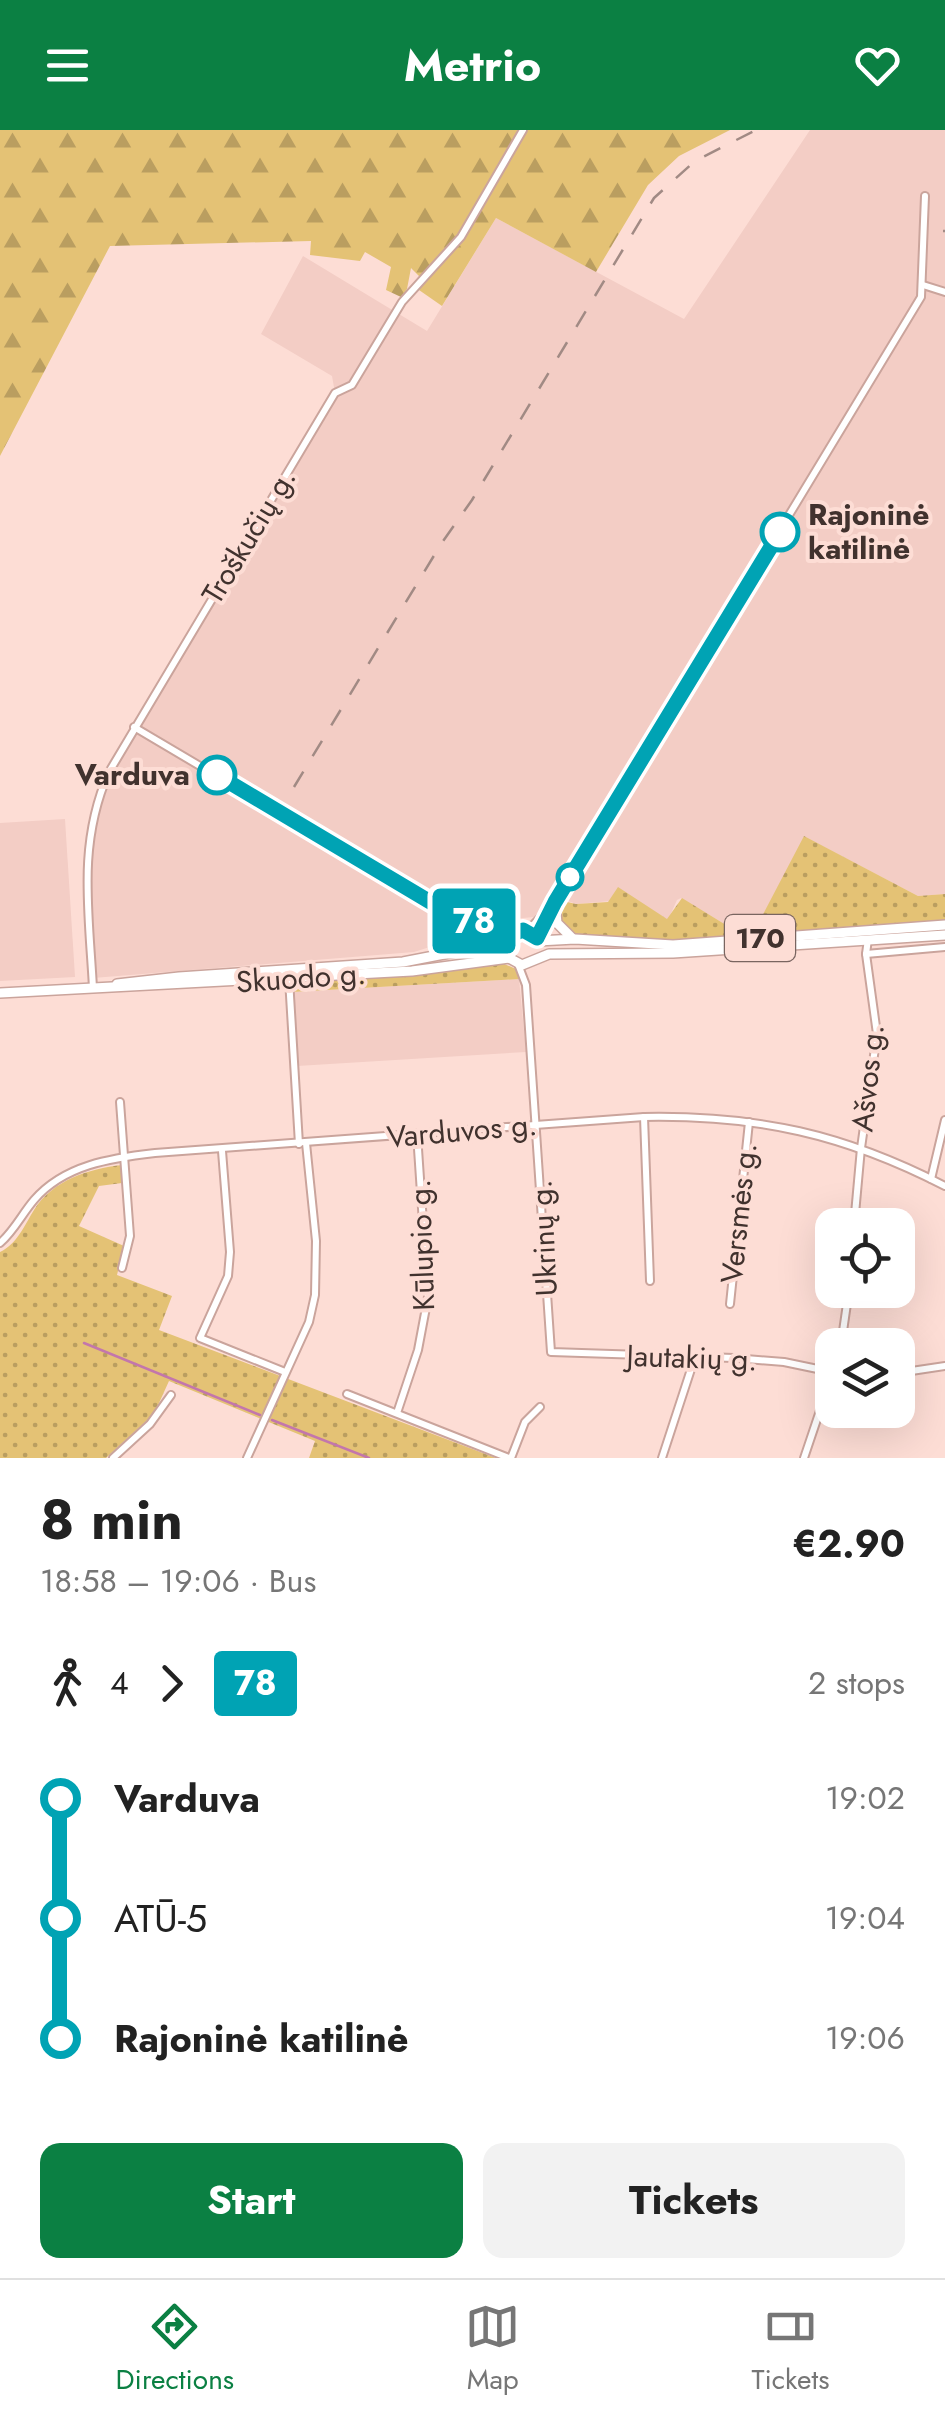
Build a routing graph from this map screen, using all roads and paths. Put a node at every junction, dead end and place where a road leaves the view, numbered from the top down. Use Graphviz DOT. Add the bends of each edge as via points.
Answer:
graph roads {
  1 [pos="523,130"];
  2 [pos="925,196"];
  3 [pos="923,286"];
  4 [pos="945,292"];
  5 [pos="134,727"];
  6 [pos="554,904"];
  7 [pos="945,926"];
  8 [pos="527,931"];
  9 [pos="945,934"];
  10 [pos="868,935"];
  11 [pos="509,939"];
  12 [pos="575,939"];
  13 [pos="538,940"];
  14 [pos="945,946"];
  15 [pos="866,954"];
  16 [pos="523,961"];
  17 [pos="289,978"];
  18 [pos="93,988"];
  19 [pos="0,994"];
  20 [pos="120,1102"];
  21 [pos="644,1118"];
  22 [pos="945,1120"];
  23 [pos="749,1122"];
  24 [pos="537,1124"];
  25 [pos="416,1134"];
  26 [pos="303,1144"];
  27 [pos="861,1148"];
  28 [pos="222,1151"];
  29 [pos="126,1157"];
  30 [pos="932,1179"];
  31 [pos="945,1186"];
  32 [pos="856,1208"];
  33 [pos="0,1243"];
  34 [pos="122,1268"];
  35 [pos="650,1281"];
  36 [pos="730,1304"];
  37 [pos="551,1352"];
  38 [pos="695,1357"];
  39 [pos="945,1366"];
  40 [pos="815,1370"];
  41 [pos="915,1370"];
  42 [pos="285,1372"];
  43 [pos="171,1394"];
  44 [pos="347,1394"];
  45 [pos="540,1408"];
  46 [pos="397,1413"];
  47 [pos="815,1425"];
  48 [pos="113,1458"];
  49 [pos="247,1458"];
  50 [pos="510,1458"];
  51 [pos="662,1458"];
  52 [pos="804,1458"];
  1 -- 5 [label="street, Troškučių g." via="467,228 402,302 352,384 335,393"];
  2 -- 3 [label="street"];
  3 -- 4 [label="street"];
  3 -- 6 [label="street" via="892,350"];
  5 -- 11 [label="street" via="423,898"];
  5 -- 18 [label="street, Troškučių g." via="102,789 88,844"];
  6 -- 8 [label="street"];
  6 -- 12 [label="main road" via="559,927"];
  6 -- 13 [label="street"];
  7 -- 10 [label="main road, Skuodo g. / 170"];
  8 -- 11 [label="main road, Skuodo g."];
  8 -- 13 [label="main road"];
  9 -- 10 [label="main road, Skuodo g. / 170"];
  10 -- 12 [label="main road, Skuodo g. / 170" via="672,944"];
  10 -- 15 [label="street, Ašvos g."];
  10 -- 16 [label="main road, Skuodo g. / 170"];
  11 -- 16 [label="main road"];
  11 -- 18 [label="main road, Skuodo g. / 170" via="418,961"];
  12 -- 13 [label="main road, Skuodo g. / 170"];
  13 -- 16 [label="main road" via="539,952"];
  14 -- 15 [label="street"];
  15 -- 27 [label="street, Ašvos g." via="877,1034"];
  16 -- 17 [label="main road, Skuodo g. / 170"];
  16 -- 24 [label="street, Ukrinų g."];
  17 -- 18 [label="main road, Skuodo g. / 170"];
  17 -- 26 [label="street"];
  18 -- 19 [label="main road, Skuodo g. / 170"];
  20 -- 29 [label="street"];
  21 -- 23 [label="street, Varduvos g."];
  21 -- 24 [label="street, Varduvos g."];
  21 -- 35 [label="street"];
  22 -- 30 [label="street"];
  23 -- 27 [label="street, Varduvos g."];
  23 -- 36 [label="street, Versmės g."];
  24 -- 25 [label="street, Varduvos g."];
  24 -- 37 [label="street, Ukrinų g."];
  25 -- 26 [label="street, Varduvos g."];
  25 -- 46 [label="street, Kūlupio g." via="428,1297"];
  26 -- 28 [label="street, Varduvos g."];
  26 -- 42 [label="street" via="316,1241 315,1296"];
  27 -- 30 [label="street, Varduvos g."];
  27 -- 32 [label="street, Ašvos g."];
  28 -- 29 [label="street, Varduvos g."];
  28 -- 42 [label="street" via="228,1276 200,1338"];
  29 -- 33 [label="street, Varduvos g." via="57,1179"];
  29 -- 34 [label="street" via="130,1236"];
  30 -- 31 [label="street, Varduvos g."];
  37 -- 38 [label="street, Jautakių g."];
  38 -- 40 [label="street, Jautakių g."];
  38 -- 51 [label="street"];
  39 -- 41 [label="street"];
  42 -- 49 [label="street"];
  43 -- 48 [label="street"];
  44 -- 46 [label="street"];
  45 -- 50 [label="street" via="525,1422"];
  46 -- 50 [label="street"];
  47 -- 52 [label="street"];
}
